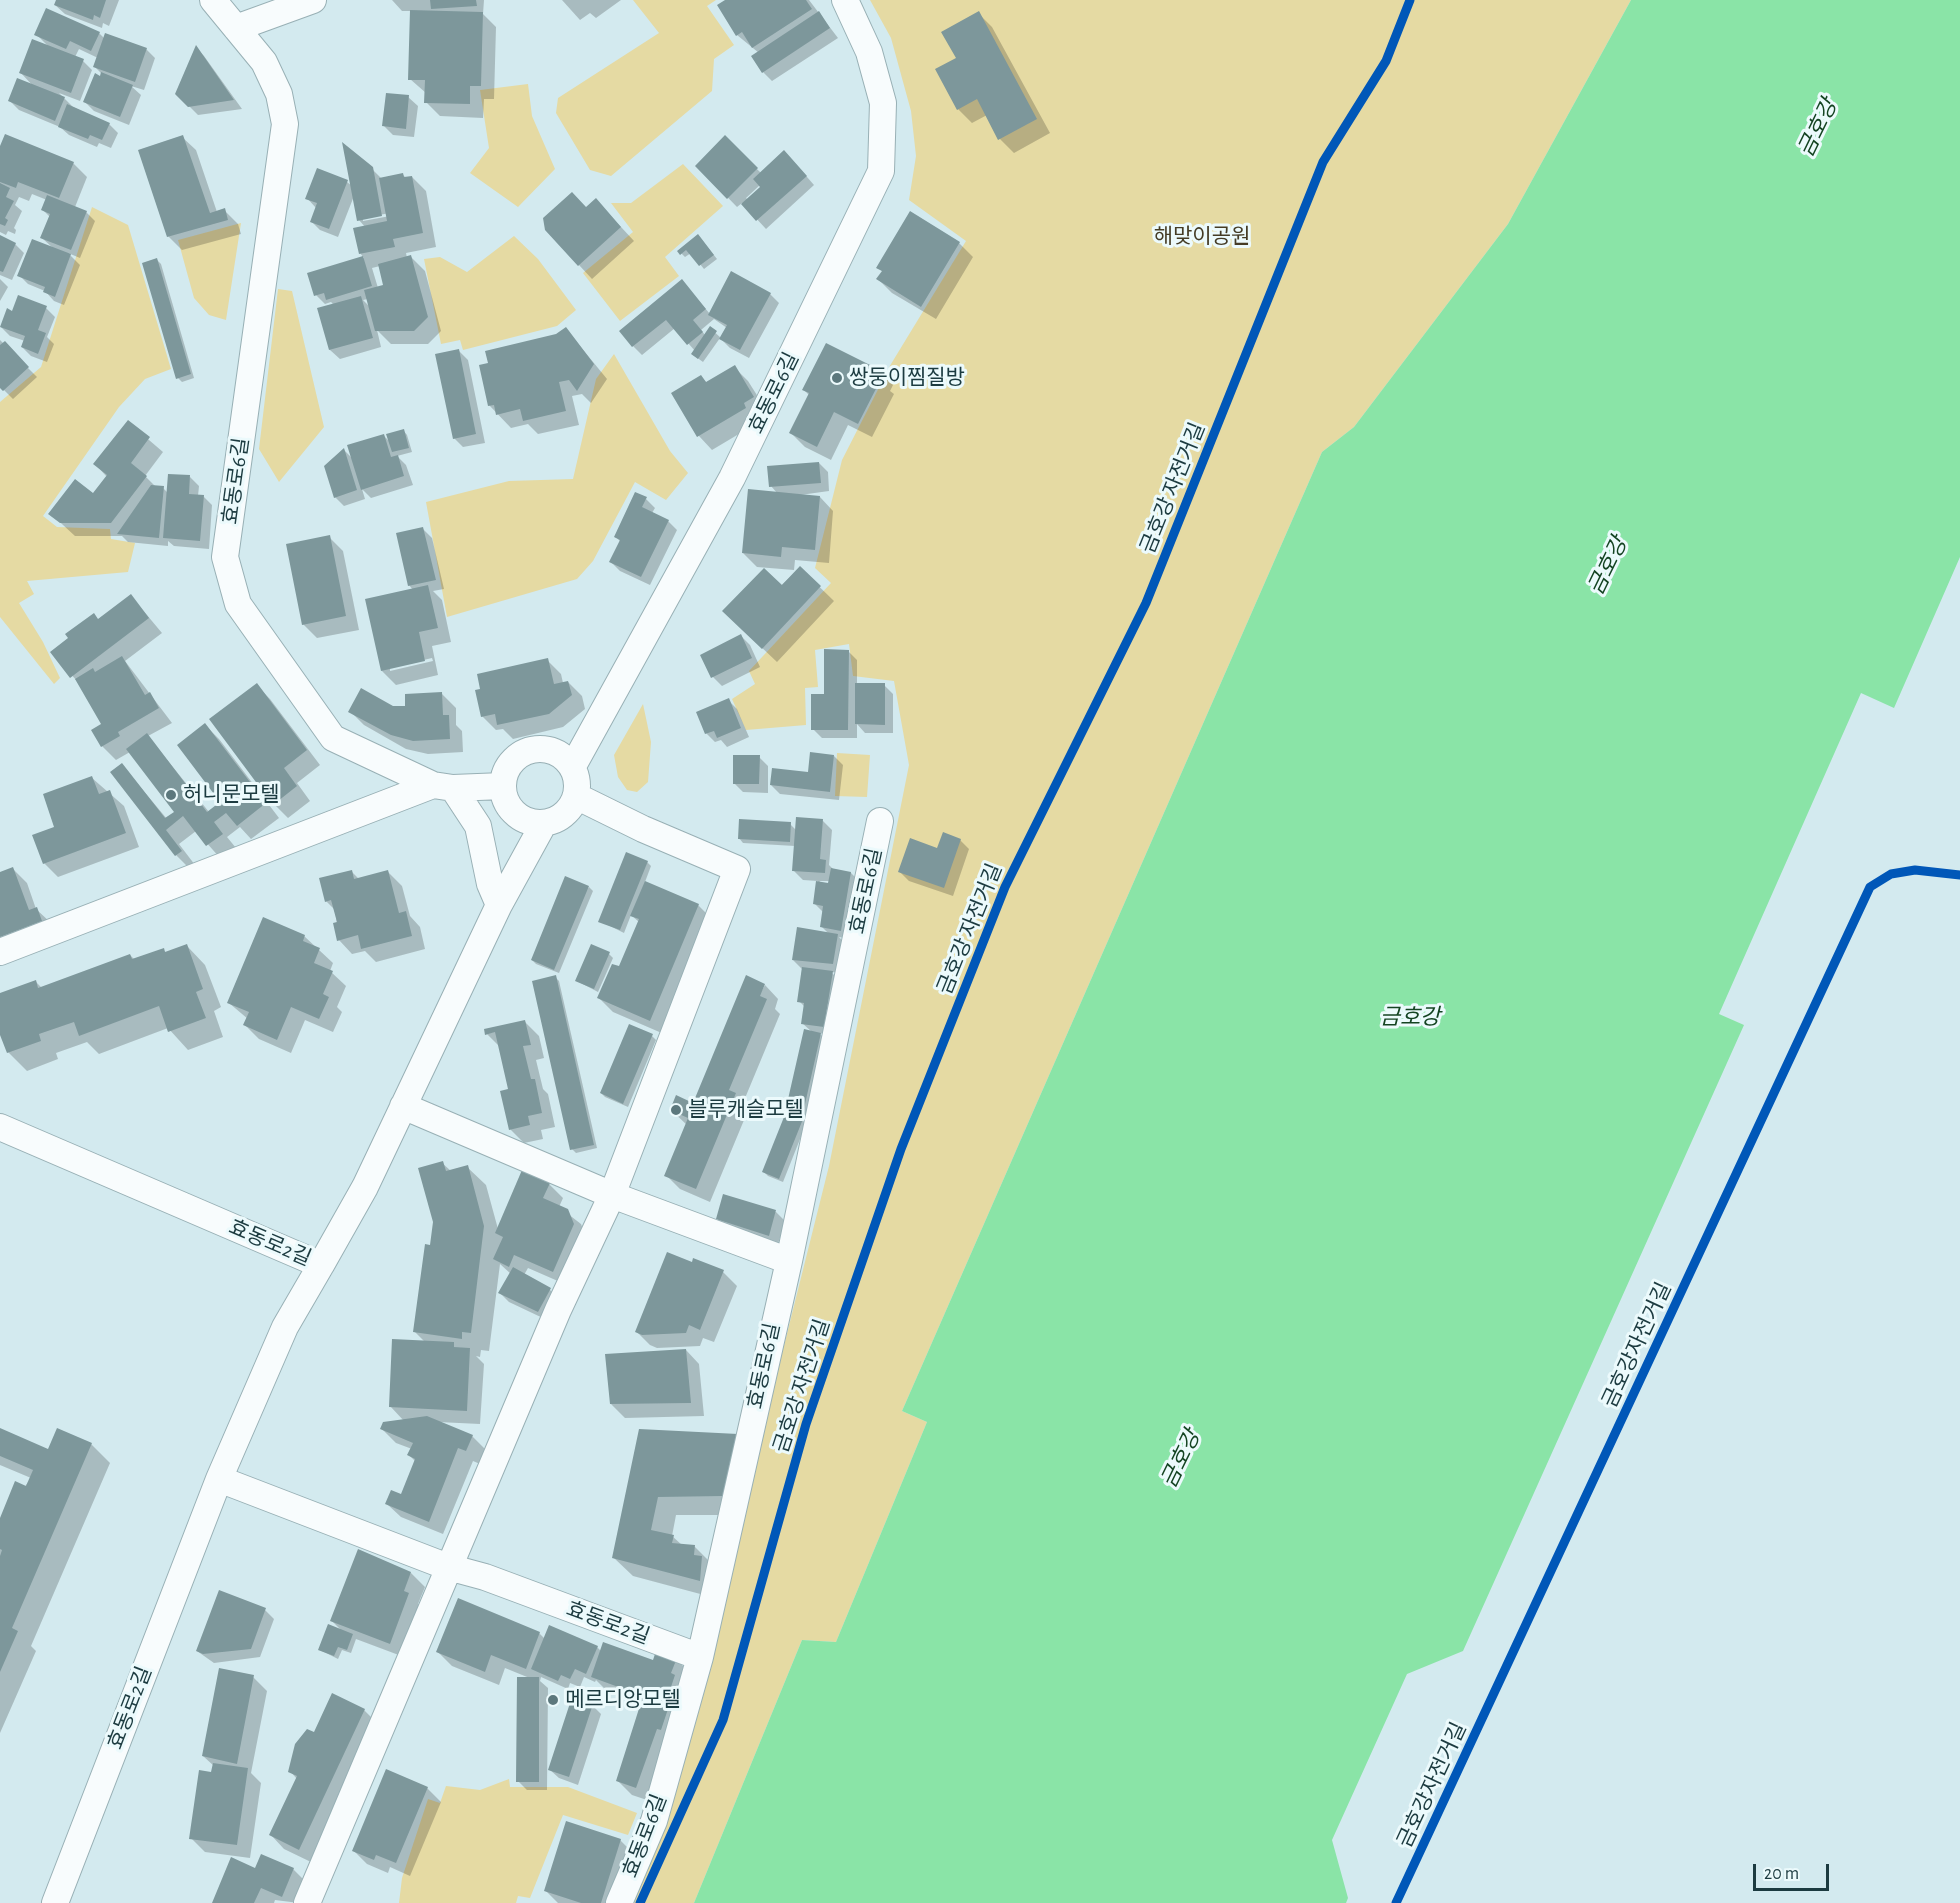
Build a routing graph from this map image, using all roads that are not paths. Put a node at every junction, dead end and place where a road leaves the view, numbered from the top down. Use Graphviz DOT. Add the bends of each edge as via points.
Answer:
graph roads {
  1 [pos="213,0"];
  2 [pos="313,0"];
  3 [pos="845,0"];
  4 [pos="236,27"];
  5 [pos="573,766"];
  6 [pos="443,786"];
  7 [pos="503,786"];
  8 [pos="576,796"];
  9 [pos="880,821"];
  10 [pos="544,823"];
  11 [pos="499,904"];
  12 [pos="0,952"];
  13 [pos="403,1106"];
  14 [pos="0,1127"];
  15 [pos="612,1195"];
  16 [pos="789,1261"];
  17 [pos="321,1264"];
  18 [pos="219,1479"];
  19 [pos="448,1568"];
  20 [pos="700,1657"];
  21 [pos="55,1903"];
  22 [pos="307,1903"];
  23 [pos="619,1903"];
  1 -- 4 [label="street, 효동로6길"];
  2 -- 4 [label="street"];
  3 -- 5 [label="street, 효동로6길" via="869,52 883,103 881,171 732,478"];
  4 -- 6 [label="street, 효동로6길" via="264,62 279,94 285,124 225,556 228,569 238,604 333,738"];
  5 -- 7 [label="street" via="555,750 530,749 511,763"];
  5 -- 8 [label="street"];
  6 -- 7 [label="street, 효동로6길"];
  6 -- 11 [label="street" via="478,825 490,884"];
  6 -- 12 [label="street"];
  7 -- 10 [label="street" via="505,798 520,817"];
  8 -- 10 [label="street" via="567,813"];
  8 -- 15 [label="street" via="643,830 737,869"];
  9 -- 16 [label="street, 효동로6길"];
  10 -- 11 [label="street"];
  11 -- 13 [label="street"];
  13 -- 15 [label="street"];
  13 -- 17 [label="street" via="365,1187"];
  14 -- 17 [label="street, 효동로2길"];
  15 -- 16 [label="street"];
  15 -- 19 [label="street" via="558,1310"];
  16 -- 20 [label="street, 효동로6길"];
  17 -- 18 [label="street, 효동로2길" via="285,1328"];
  18 -- 19 [label="street, 효동로2길"];
  18 -- 21 [label="street, 효동로2길"];
  19 -- 20 [label="street, 효동로2길" via="485,1577"];
  19 -- 22 [label="street"];
  20 -- 23 [label="street, 효동로6길" via="654,1821"];
}
